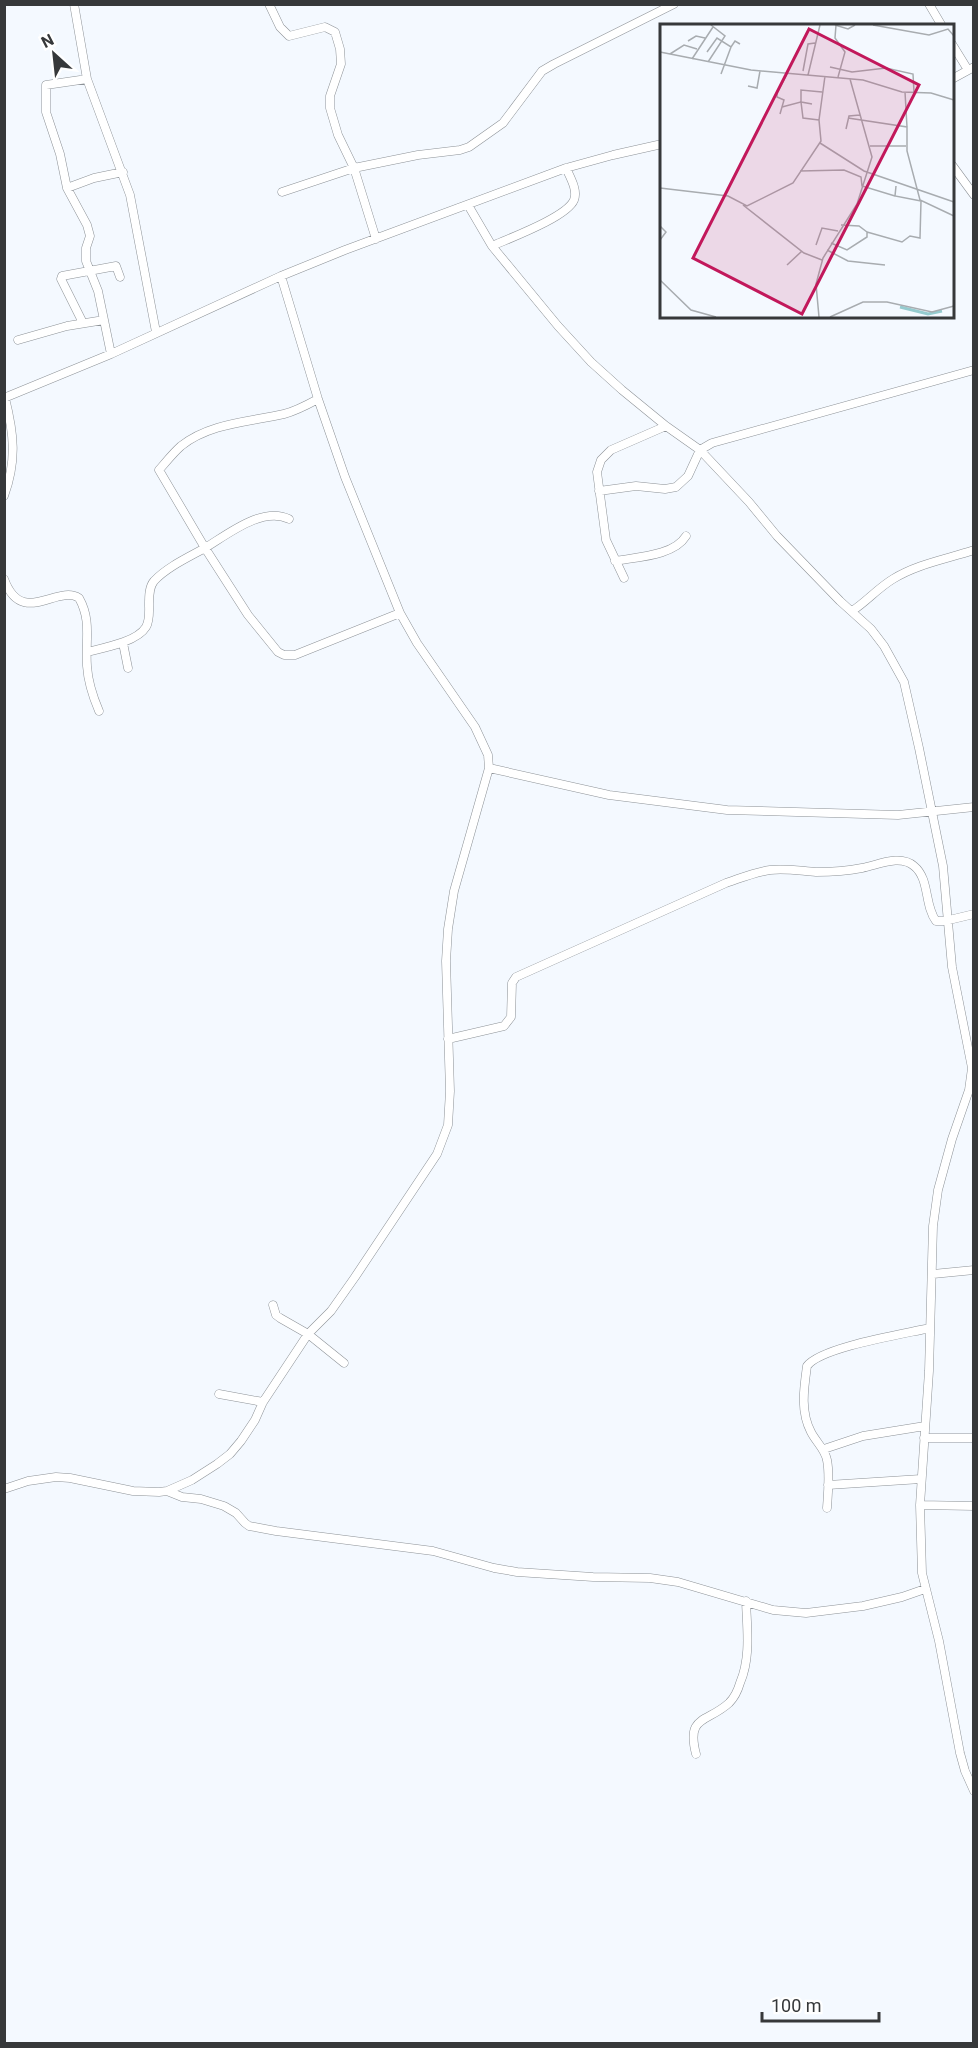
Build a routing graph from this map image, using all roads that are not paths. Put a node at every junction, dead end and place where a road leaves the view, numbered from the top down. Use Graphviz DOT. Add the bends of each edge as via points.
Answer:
graph roads {
  1 [pos="74,4"];
  2 [pos="269,4"];
  3 [pos="675,4"];
  4 [pos="929,4"];
  5 [pos="941,24"];
  6 [pos="954,47"];
  7 [pos="971,69"];
  8 [pos="954,78"];
  9 [pos="87,79"];
  10 [pos="660,144"];
  11 [pos="354,168"];
  12 [pos="566,168"];
  13 [pos="954,168"];
  14 [pos="123,172"];
  15 [pos="66,188"];
  16 [pos="282,192"];
  17 [pos="974,195"];
  18 [pos="468,205"];
  19 [pos="376,239"];
  20 [pos="492,246"];
  21 [pos="91,272"];
  22 [pos="281,276"];
  23 [pos="120,277"];
  24 [pos="104,320"];
  25 [pos="83,323"];
  26 [pos="156,332"];
  27 [pos="18,340"];
  28 [pos="111,354"];
  29 [pos="974,370"];
  30 [pos="5,398"];
  31 [pos="318,399"];
  32 [pos="666,426"];
  33 [pos="700,450"];
  34 [pos="599,491"];
  35 [pos="4,496"];
  36 [pos="289,519"];
  37 [pos="686,536"];
  38 [pos="205,548"];
  39 [pos="974,550"];
  40 [pos="615,561"];
  41 [pos="624,578"];
  42 [pos="4,579"];
  43 [pos="852,611"];
  44 [pos="400,613"];
  45 [pos="123,643"];
  46 [pos="87,652"];
  47 [pos="128,668"];
  48 [pos="99,711"];
  49 [pos="489,768"];
  50 [pos="974,807"];
  51 [pos="931,812"];
  52 [pos="974,914"];
  53 [pos="948,921"];
  54 [pos="448,1039"];
  55 [pos="974,1270"];
  56 [pos="933,1274"];
  57 [pos="273,1305"];
  58 [pos="930,1328"];
  59 [pos="308,1334"];
  60 [pos="344,1363"];
  61 [pos="219,1394"];
  62 [pos="263,1402"];
  63 [pos="925,1426"];
  64 [pos="924,1438"];
  65 [pos="974,1438"];
  66 [pos="824,1449"];
  67 [pos="921,1479"];
  68 [pos="828,1485"];
  69 [pos="4,1489"];
  70 [pos="167,1491"];
  71 [pos="920,1505"];
  72 [pos="974,1506"];
  73 [pos="827,1508"];
  74 [pos="925,1589"];
  75 [pos="746,1601"];
  76 [pos="696,1754"];
  77 [pos="974,1791"];
  1 -- 9 [label="street"];
  2 -- 11 [label="street" via="289,36 325,27 335,32 341,64 330,108"];
  3 -- 11 [label="street" via="542,71 503,123 469,147"];
  4 -- 5 [label="street"];
  6 -- 7 [label="street"];
  7 -- 8 [label="street"];
  9 -- 14 [label="street"];
  9 -- 15 [label="street" via="45,87 46,112"];
  10 -- 12 [label="street"];
  11 -- 16 [label="street"];
  11 -- 19 [label="street"];
  12 -- 18 [label="street"];
  12 -- 20 [label="street" via="575,198 568,208 541,225"];
  13 -- 17 [label="street"];
  14 -- 15 [label="street"];
  14 -- 26 [label="street"];
  15 -- 21 [label="street" via="90,236 86,261"];
  18 -- 19 [label="street"];
  18 -- 20 [label="street"];
  19 -- 22 [label="street"];
  20 -- 32 [label="street" via="591,362"];
  21 -- 23 [label="street" via="116,266"];
  21 -- 24 [label="street"];
  21 -- 25 [label="street" via="66,274 61,279"];
  22 -- 26 [label="street"];
  22 -- 31 [label="street"];
  24 -- 25 [label="street"];
  24 -- 28 [label="street"];
  25 -- 27 [label="street"];
  26 -- 28 [label="street"];
  28 -- 30 [label="street"];
  29 -- 33 [label="street" via="712,443"];
  30 -- 35 [label="street" via="14,458"];
  31 -- 38 [label="street" via="285,414 238,422 200,435 180,447 159,470"];
  31 -- 44 [label="street"];
  32 -- 33 [label="street"];
  32 -- 34 [label="street" via="606,454 597,472"];
  33 -- 34 [label="street" via="688,476 676,487 636,486"];
  33 -- 43 [label="street" via="777,536"];
  34 -- 40 [label="street" via="606,540"];
  36 -- 38 [label="street" via="265,516"];
  37 -- 40 [label="street" via="672,549"];
  38 -- 44 [label="street" via="248,615 269,643 284,655 295,655"];
  38 -- 45 [label="street" via="153,582 147,626"];
  39 -- 43 [label="street" via="894,578"];
  40 -- 41 [label="street"];
  42 -- 46 [label="street" via="16,599 47,601 69,595 78,598 87,619"];
  43 -- 51 [label="street" via="884,646 904,682"];
  44 -- 49 [label="street" via="475,727 488,755"];
  45 -- 46 [label="street"];
  45 -- 47 [label="street"];
  46 -- 48 [label="street" via="90,683"];
  49 -- 51 [label="street" via="609,795 727,810"];
  49 -- 54 [label="street" via="454,891 446,961"];
  50 -- 51 [label="street"];
  51 -- 53 [label="street" via="943,866"];
  52 -- 53 [label="street"];
  53 -- 54 [label="street" via="933,918 921,874 904,861 859,869 772,870 752,874 516,977 512,983 511,1017 504,1026"];
  53 -- 56 [label="street" via="952,967 972,1068 969,1090 938,1190"];
  54 -- 59 [label="street" via="449,1116 437,1154 341,1298"];
  55 -- 56 [label="street"];
  56 -- 58 [label="street"];
  57 -- 59 [label="street" via="280,1318"];
  58 -- 63 [label="street"];
  58 -- 66 [label="street" via="839,1349 809,1363 803,1399 805,1418 814,1439"];
  59 -- 60 [label="street"];
  59 -- 62 [label="street"];
  61 -- 62 [label="street"];
  62 -- 70 [label="street" via="230,1454 192,1480"];
  63 -- 64 [label="street"];
  63 -- 66 [label="street" via="863,1436"];
  64 -- 65 [label="street"];
  64 -- 67 [label="street"];
  66 -- 68 [label="street"];
  67 -- 68 [label="street"];
  67 -- 71 [label="street"];
  68 -- 73 [label="street"];
  69 -- 70 [label="street" via="56,1477 133,1491"];
  70 -- 75 [label="street" via="224,1506 249,1526 433,1551 517,1572 678,1582"];
  71 -- 72 [label="street"];
  71 -- 74 [label="street"];
  74 -- 75 [label="street" via="863,1606 806,1613 773,1610"];
  74 -- 77 [label="street" via="960,1753"];
  75 -- 76 [label="street" via="745,1671 730,1702 693,1730"];
}
